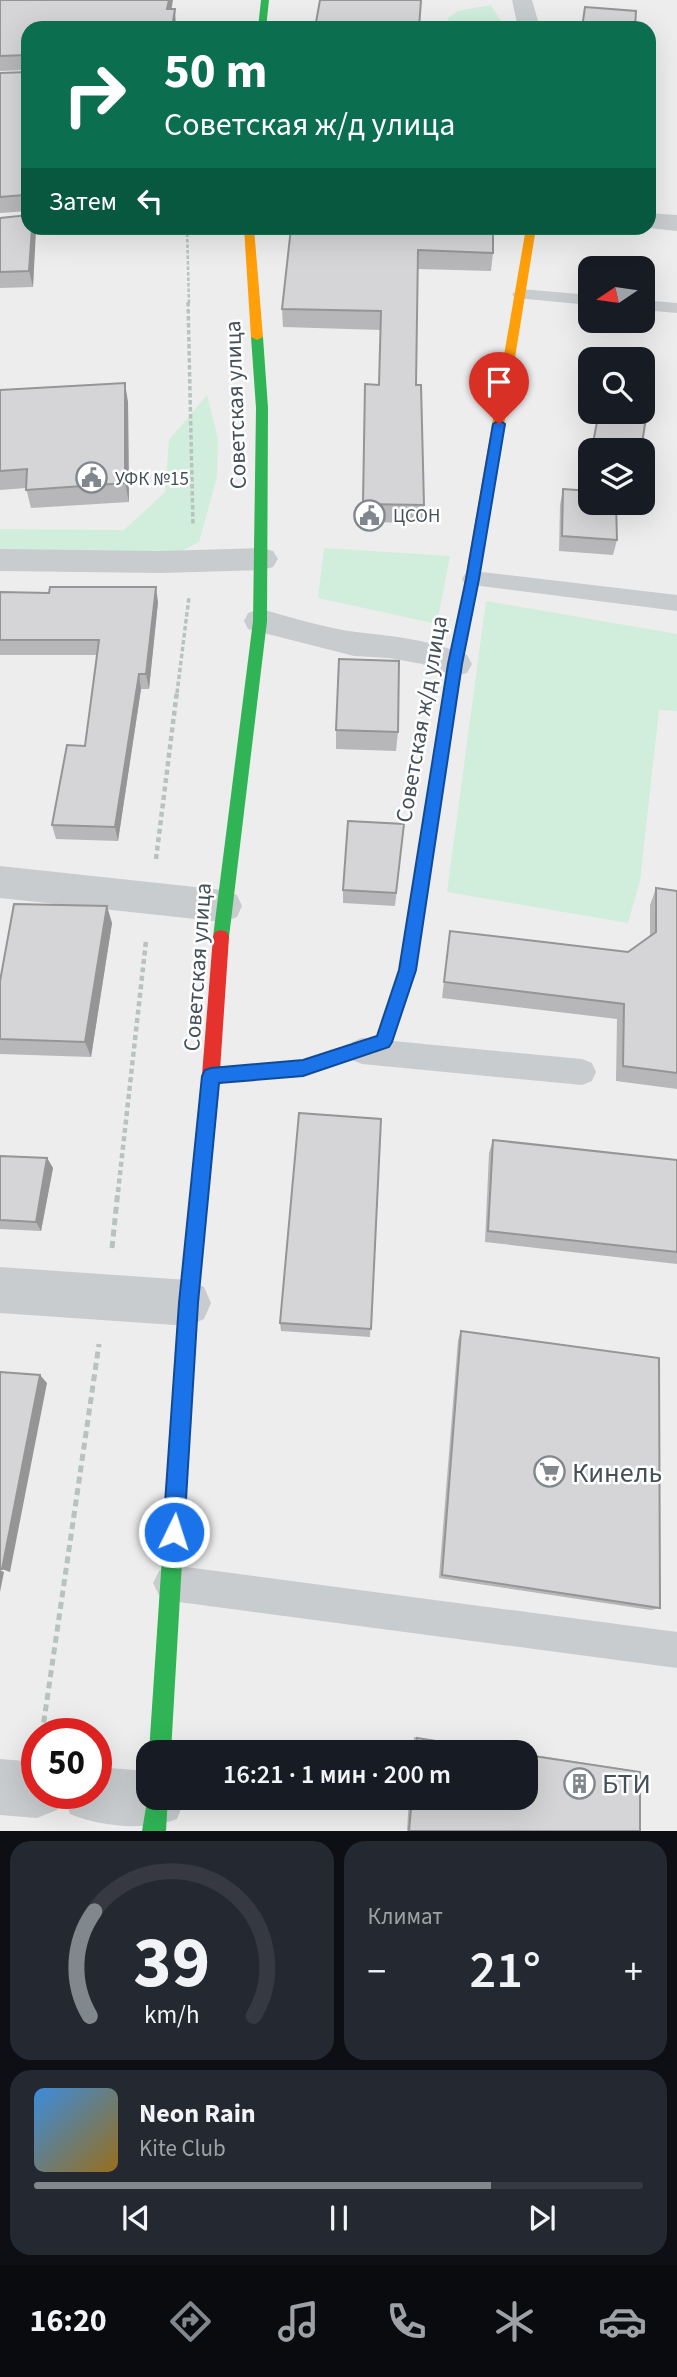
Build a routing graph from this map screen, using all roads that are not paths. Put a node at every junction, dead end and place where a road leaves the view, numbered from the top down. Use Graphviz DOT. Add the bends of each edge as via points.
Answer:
graph roads {
  1 [pos="265,0"];
  2 [pos="522,0"];
  3 [pos="263,21"];
  4 [pos="527,21"];
  5 [pos="656,221"];
  6 [pos="677,223"];
  7 [pos="250,235"];
  8 [pos="530,235"];
  9 [pos="521,294"];
  10 [pos="578,299"];
  11 [pos="655,306"];
  12 [pos="677,308"];
  13 [pos="262,559"];
  14 [pos="0,560"];
  15 [pos="473,579"];
  16 [pos="677,603"];
  17 [pos="260,621"];
  18 [pos="455,664"];
  19 [pos="0,882"];
  20 [pos="223,906"];
  21 [pos="357,1050"];
  22 [pos="582,1072"];
  23 [pos="211,1076"];
  24 [pos="0,1290"];
  25 [pos="188,1303"];
  26 [pos="170,1583"];
  27 [pos="677,1650"];
  28 [pos="160,1740"];
  29 [pos="0,1787"];
  30 [pos="21,1789"];
  31 [pos="112,1794"];
  32 [pos="136,1795"];
  1 -- 3 [label="main road"];
  2 -- 4 [label="street"];
  5 -- 6 [label="street"];
  7 -- 13 [label="main road, Советская улица" via="262,408"];
  8 -- 9 [label="main road, Советская ж/д улица"];
  9 -- 10 [label="lane"];
  9 -- 15 [label="main road, Советская ж/д улица"];
  11 -- 12 [label="lane"];
  13 -- 14 [label="street"];
  13 -- 17 [label="main road, Советская улица"];
  15 -- 16 [label="lane"];
  15 -- 18 [label="main road, Советская ж/д улица"];
  17 -- 18 [label="street" via="354,644 427,653"];
  17 -- 20 [label="main road, Советская улица"];
  18 -- 21 [label="main road, Советская ж/д улица" via="407,970 383,1042"];
  19 -- 20 [label="street"];
  20 -- 23 [label="main road, Советская улица"];
  21 -- 22 [label="lane"];
  21 -- 23 [label="main road, Советская ж/д улица" via="303,1068"];
  23 -- 25 [label="main road, Советская улица"];
  24 -- 25 [label="street"];
  25 -- 26 [label="main road, Советская улица"];
  26 -- 27 [label="lane"];
  26 -- 28 [label="main road, Советская улица"];
  29 -- 30 [label="street"];
  31 -- 32 [label="street"];
}
